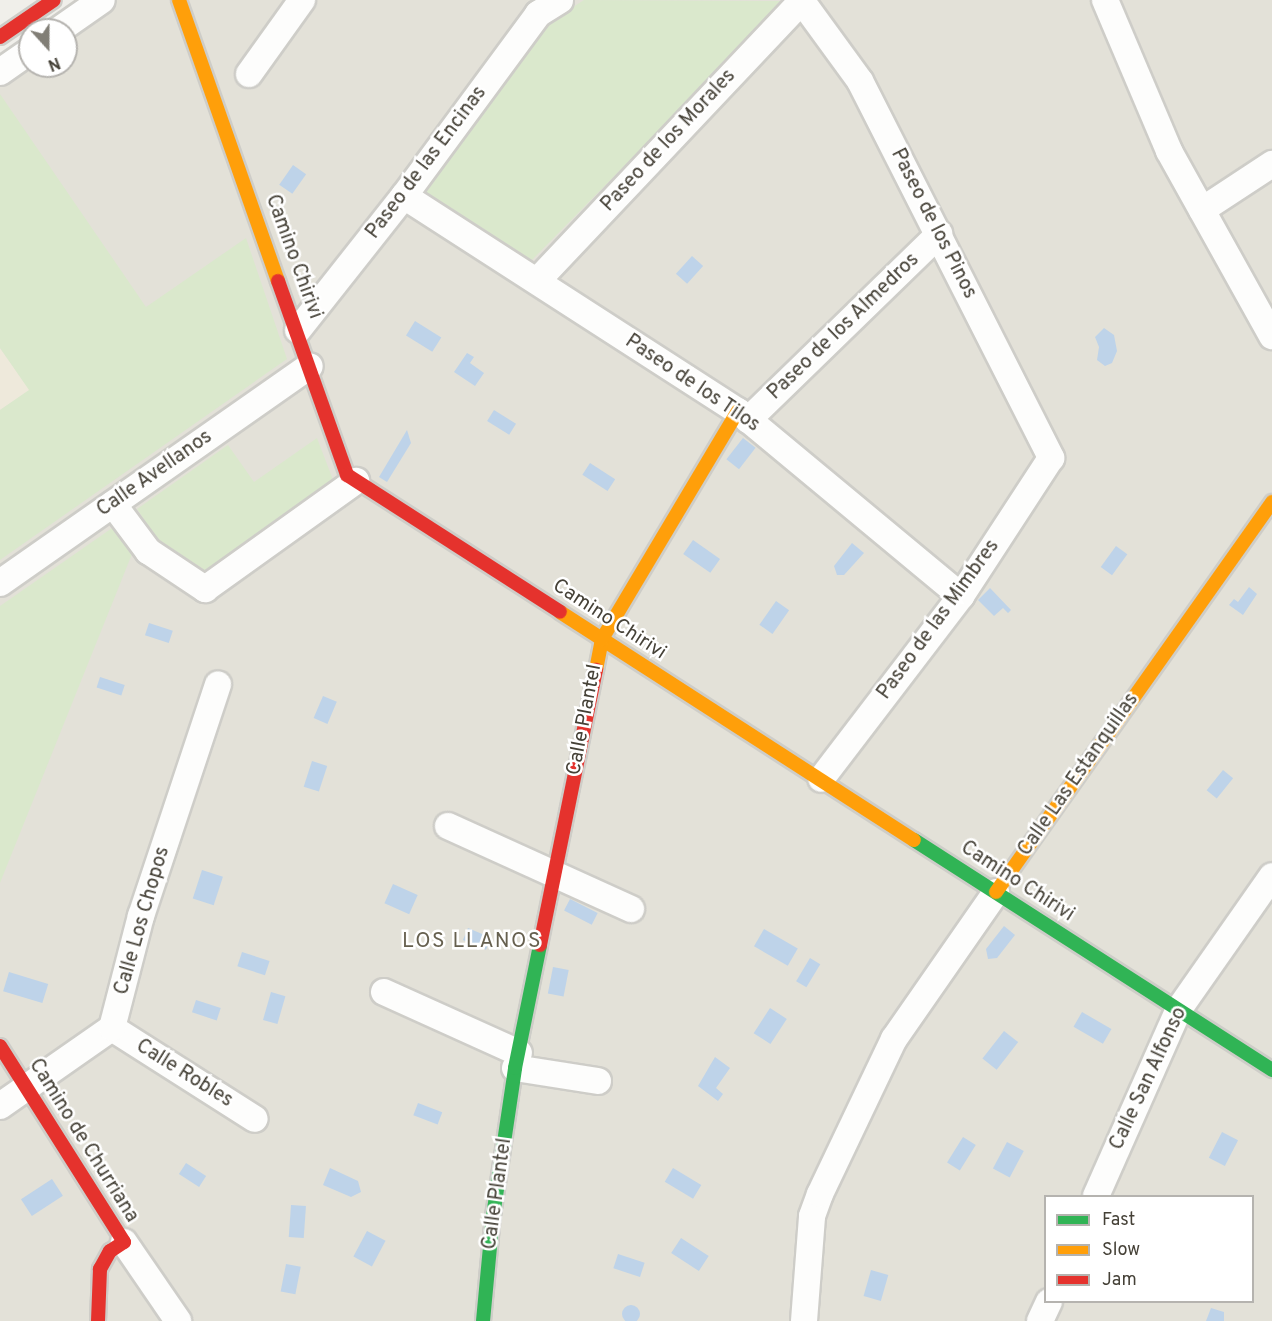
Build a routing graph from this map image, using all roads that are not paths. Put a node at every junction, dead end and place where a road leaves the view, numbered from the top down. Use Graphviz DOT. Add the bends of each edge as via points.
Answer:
graph roads {
  1 [pos="54,0"];
  2 [pos="102,0"];
  3 [pos="179,0"];
  4 [pos="302,0"];
  5 [pos="560,0"];
  6 [pos="802,0"];
  7 [pos="1105,0"];
  8 [pos="76,18"];
  9 [pos="0,37"];
  10 [pos="18,59"];
  11 [pos="0,72"];
  12 [pos="249,74"];
  13 [pos="1272,164"];
  14 [pos="404,196"];
  15 [pos="1202,210"];
  16 [pos="939,234"];
  17 [pos="537,281"];
  18 [pos="298,330"];
  19 [pos="1272,336"];
  20 [pos="310,366"];
  21 [pos="743,415"];
  22 [pos="1051,458"];
  23 [pos="356,481"];
  24 [pos="1272,502"];
  25 [pos="112,504"];
  26 [pos="0,583"];
  27 [pos="961,596"];
  28 [pos="602,639"];
  29 [pos="218,684"];
  30 [pos="821,778"];
  31 [pos="448,826"];
  32 [pos="555,872"];
  33 [pos="1272,876"];
  34 [pos="996,892"];
  35 [pos="631,909"];
  36 [pos="384,992"];
  37 [pos="1179,1009"];
  38 [pos="112,1028"];
  39 [pos="0,1046"];
  40 [pos="517,1061"];
  41 [pos="1272,1070"];
  42 [pos="598,1081"];
  43 [pos="26,1087"];
  44 [pos="0,1106"];
  45 [pos="255,1119"];
  46 [pos="1097,1195"];
  47 [pos="124,1242"];
  48 [pos="1049,1303"];
  49 [pos="98,1321"];
  50 [pos="178,1321"];
  51 [pos="483,1321"];
  52 [pos="804,1321"];
  53 [pos="1040,1321"];
  1 -- 9 [label="street"];
  2 -- 8 [label="street"];
  3 -- 18 [label="street, Camino Chirivi"];
  4 -- 12 [label="street"];
  5 -- 14 [label="street, Paseo de las Encinas" via="538,14"];
  6 -- 16 [label="street, Paseo de los Pinos" via="860,81"];
  6 -- 17 [label="street, Paseo de los Morales"];
  7 -- 15 [label="street" via="1169,151"];
  10 -- 11 [label="street"];
  13 -- 15 [label="street"];
  14 -- 17 [label="street, Paseo de los Tilos"];
  14 -- 18 [label="street, Paseo de las Encinas"];
  15 -- 19 [label="street"];
  16 -- 21 [label="street, Paseo de los Almedros"];
  16 -- 22 [label="street, Paseo de los Pinos"];
  17 -- 21 [label="street, Paseo de los Tilos"];
  18 -- 20 [label="street, Camino Chirivi"];
  20 -- 23 [label="street, Camino Chirivi" via="347,475"];
  20 -- 25 [label="street, Calle Avellanos"];
  21 -- 27 [label="street, Paseo de los Tilos"];
  21 -- 28 [label="street, Paseo de los Almedros"];
  22 -- 27 [label="street, Paseo de las Mimbres"];
  23 -- 25 [label="street" via="205,589 148,551"];
  23 -- 28 [label="street, Camino Chirivi"];
  24 -- 34 [label="street, Calle Las Estanquillas"];
  25 -- 26 [label="street, Calle Avellanos"];
  27 -- 30 [label="street, Paseo de las Mimbres"];
  28 -- 30 [label="street, Camino Chirivi"];
  28 -- 32 [label="street, Calle Plantel"];
  29 -- 38 [label="street, Calle Los Chopos" via="141,916"];
  30 -- 34 [label="street, Camino Chirivi"];
  31 -- 32 [label="street"];
  32 -- 35 [label="street"];
  32 -- 40 [label="street, Calle Plantel"];
  33 -- 37 [label="street, Calle San Alfonso"];
  34 -- 37 [label="street, Camino Chirivi"];
  34 -- 52 [label="street, Calle Las Estanquillas" via="894,1039 820,1194 812,1216"];
  36 -- 40 [label="street"];
  37 -- 41 [label="street, Camino Chirivi"];
  37 -- 46 [label="street, Calle San Alfonso"];
  38 -- 43 [label="street"];
  38 -- 45 [label="street, Calle Robles"];
  39 -- 43 [label="street, Camino de Churriana"];
  40 -- 42 [label="street"];
  40 -- 51 [label="street, Calle Plantel" via="493,1216"];
  43 -- 44 [label="street"];
  43 -- 47 [label="street, Camino de Churriana"];
  47 -- 49 [label="street, Camino de Churriana" via="110,1251 100,1269"];
  47 -- 50 [label="street"];
  48 -- 53 [label="street"];
}
